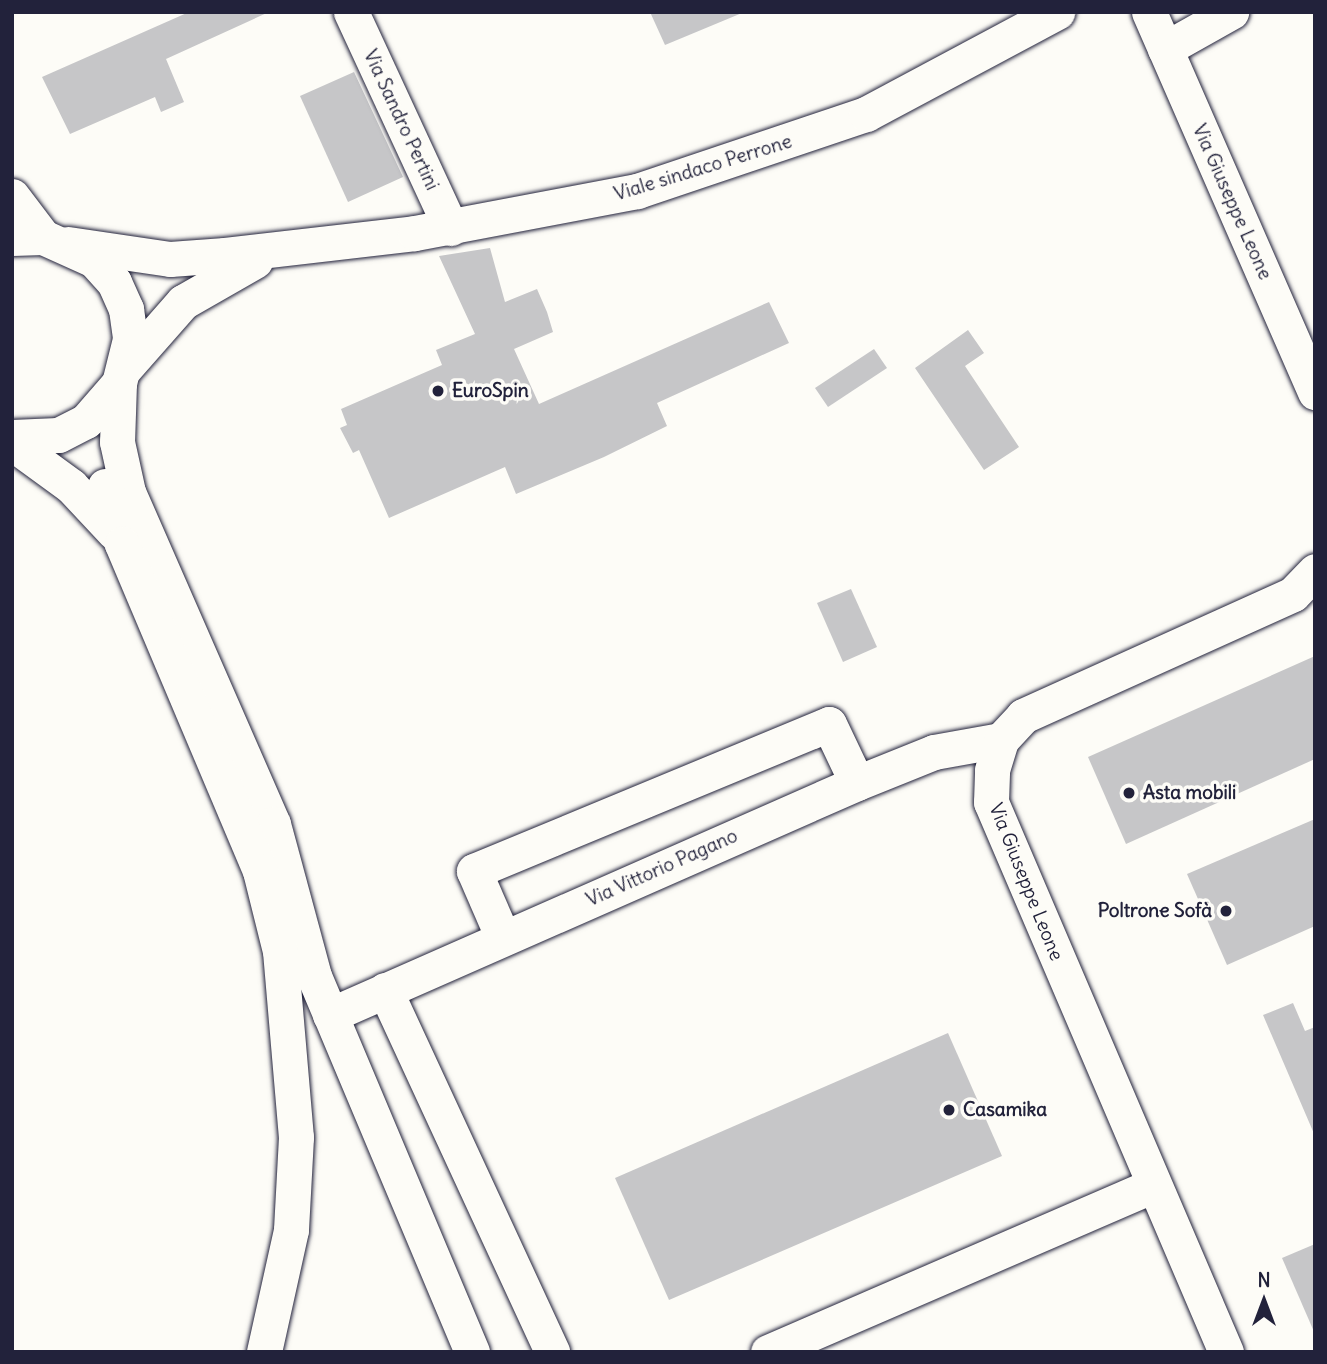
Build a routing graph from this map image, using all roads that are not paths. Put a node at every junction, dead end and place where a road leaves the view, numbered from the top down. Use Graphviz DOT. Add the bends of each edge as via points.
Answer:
graph roads {
  1 [pos="351,12"];
  2 [pos="1057,12"];
  3 [pos="1149,12"];
  4 [pos="1231,12"];
  5 [pos="1165,49"];
  6 [pos="12,196"];
  7 [pos="451,228"];
  8 [pos="41,240"];
  9 [pos="323,243"];
  10 [pos="118,384"];
  11 [pos="1315,392"];
  12 [pos="12,437"];
  13 [pos="12,443"];
  14 [pos="122,544"];
  15 [pos="1315,571"];
  16 [pos="1001,740"];
  17 [pos="857,783"];
  18 [pos="503,938"];
  19 [pos="385,990"];
  20 [pos="330,1015"];
  21 [pos="1153,1185"];
  22 [pos="264,1352"];
  23 [pos="472,1352"];
  24 [pos="552,1352"];
  25 [pos="768,1352"];
  26 [pos="1226,1352"];
  1 -- 7 [label="street, Via Sandro Pertini"];
  2 -- 7 [label="street, Viale sindaco Perrone" via="866,114 752,156 637,191"];
  3 -- 5 [label="street, Via Giuseppe Leone"];
  4 -- 5 [label="street"];
  5 -- 11 [label="street, Via Giuseppe Leone"];
  6 -- 8 [label="street"];
  7 -- 9 [label="street, Viale sindaco Perrone"];
  8 -- 9 [label="street, Viale sindaco Perrone" via="170,259"];
  8 -- 10 [label="street" via="94,260 114,282 126,309 130,339"];
  9 -- 10 [label="street, Viale sindaco Perrone" via="247,263 211,281 167,318"];
  10 -- 12 [label="street, Viale sindaco Perrone" via="86,421 58,435"];
  10 -- 14 [label="street" via="101,469"];
  10 -- 20 [label="street" via="117,442 128,492 273,824 314,976"];
  13 -- 14 [label="street" via="71,486"];
  14 -- 22 [label="street" via="260,871 280,951 296,1137 290,1230"];
  15 -- 16 [label="street" via="1293,594 1023,716"];
  16 -- 17 [label="street, Via Vittorio Pagano" via="934,752"];
  16 -- 21 [label="street, Via Giuseppe Leone" via="991,802"];
  17 -- 18 [label="street, Via Vittorio Pagano"];
  17 -- 18 [label="street" via="830,724 474,871"];
  18 -- 19 [label="street, Via Vittorio Pagano"];
  19 -- 20 [label="street, Via Vittorio Pagano"];
  19 -- 24 [label="street"];
  20 -- 23 [label="street"];
  21 -- 25 [label="street"];
  21 -- 26 [label="street, Via Giuseppe Leone"];
}
